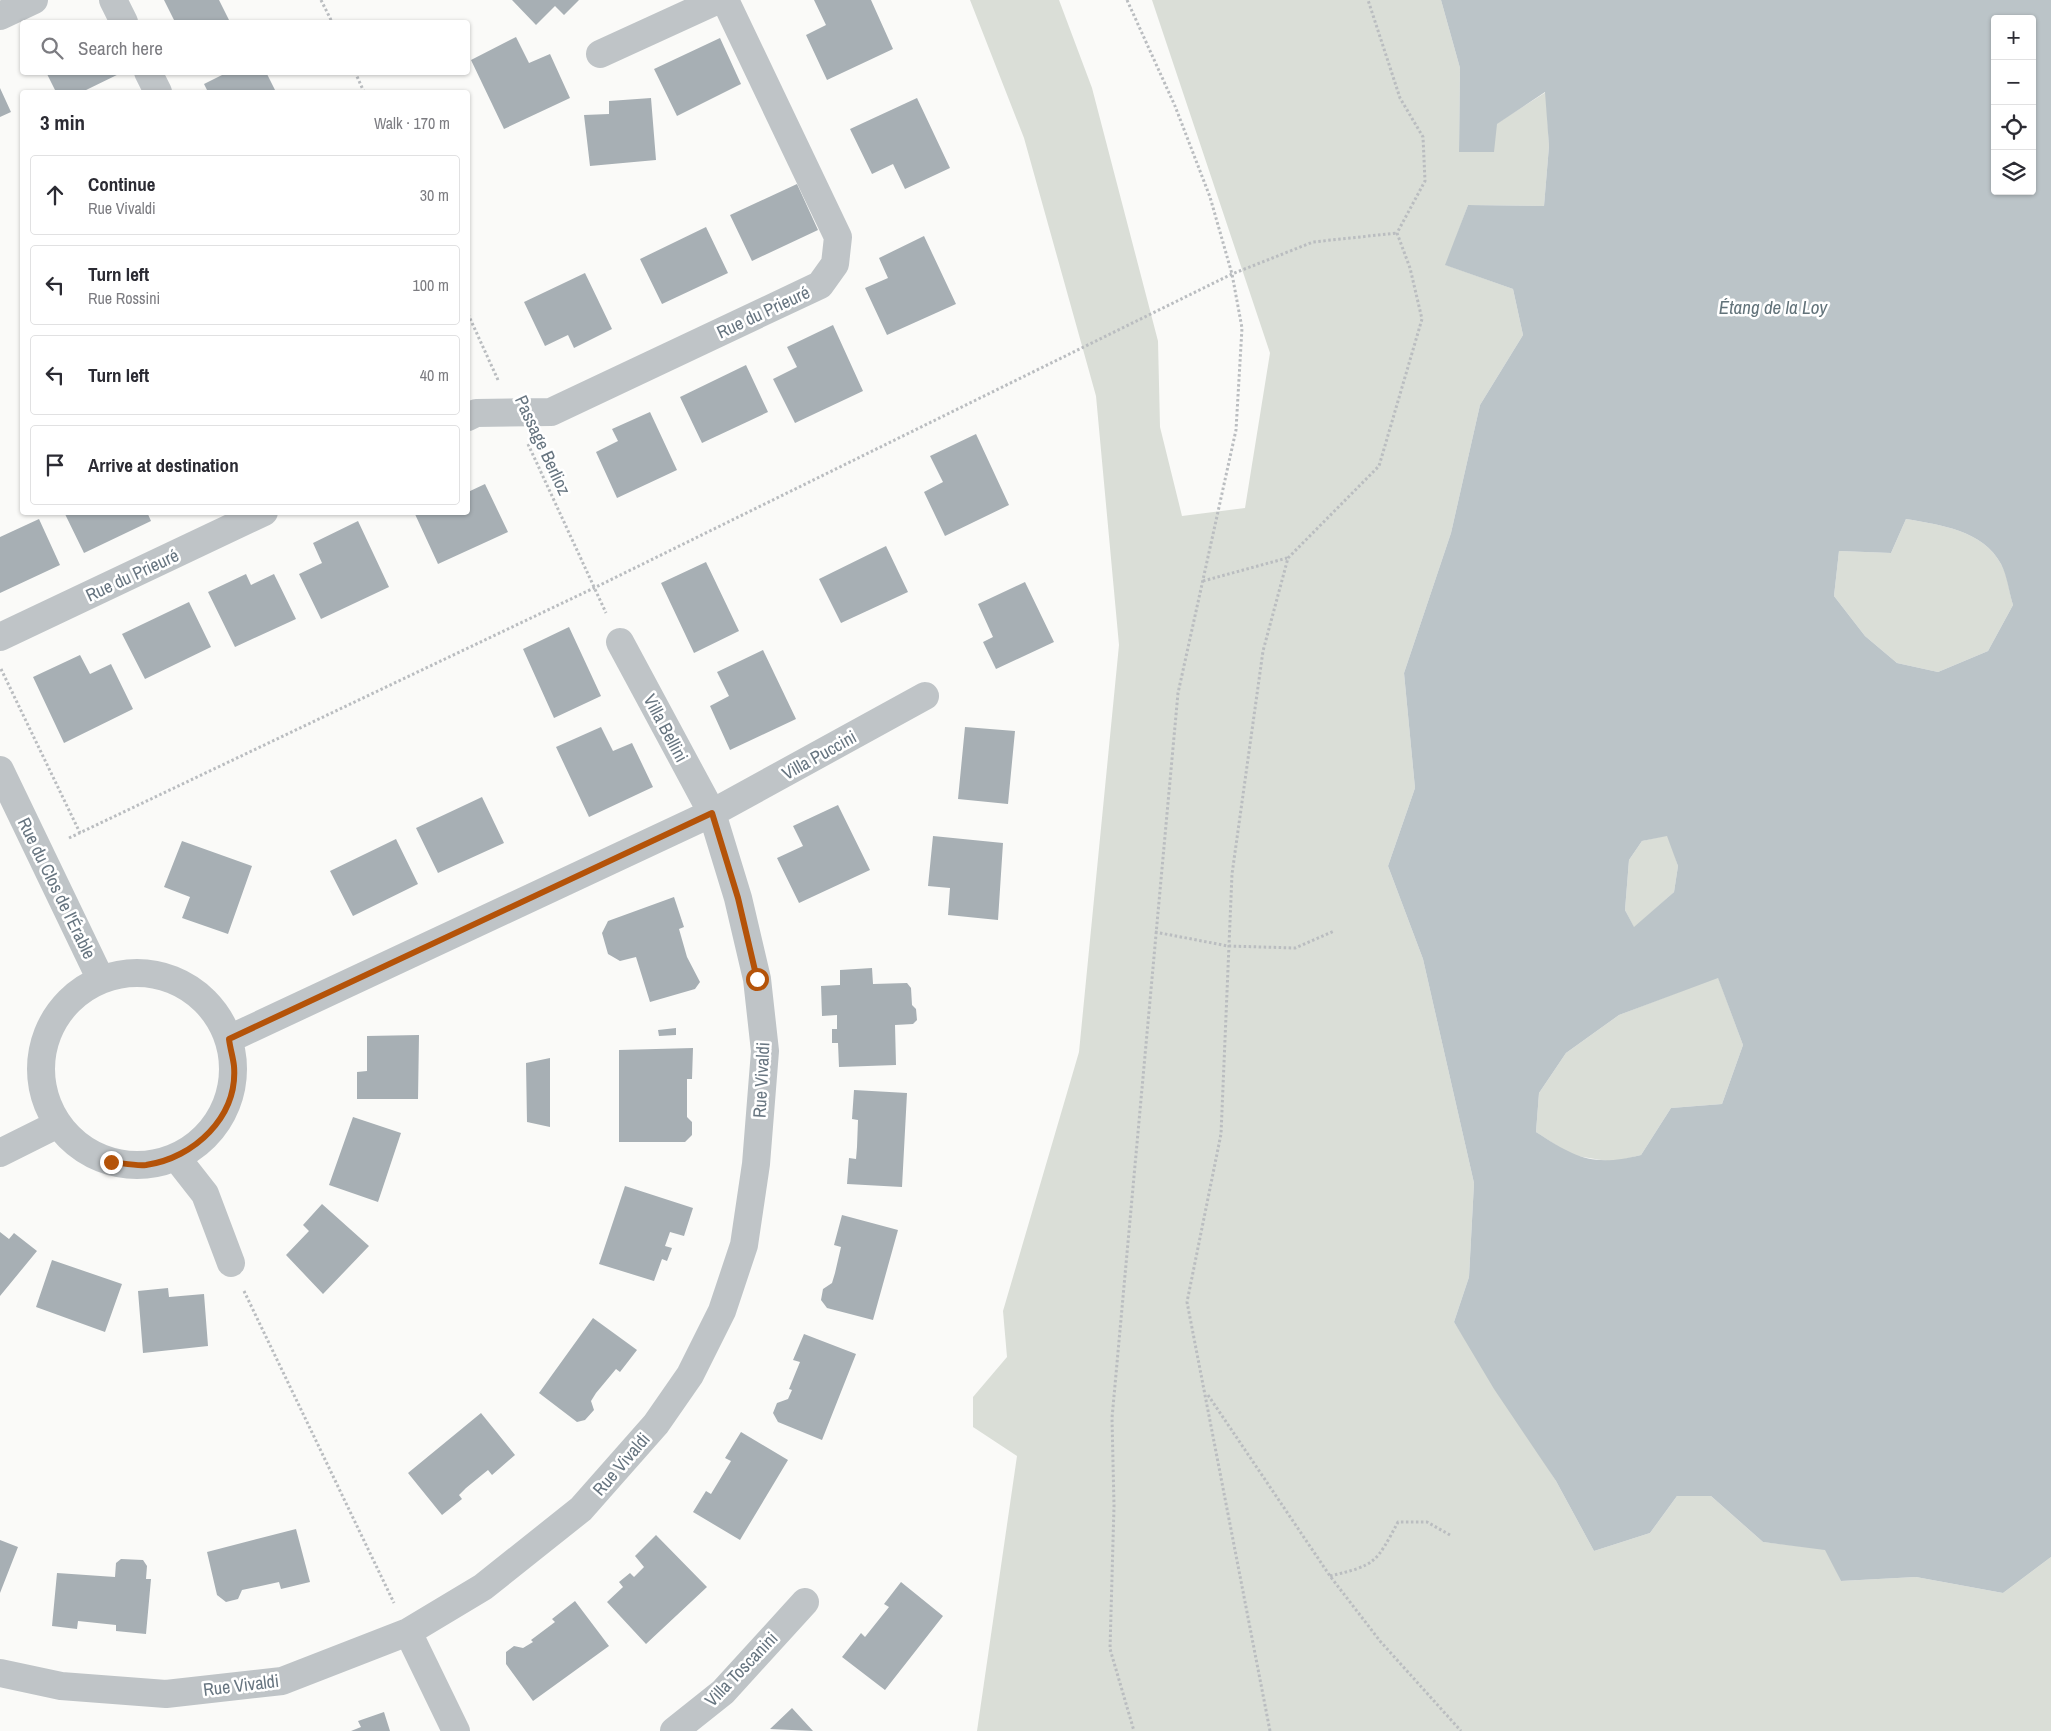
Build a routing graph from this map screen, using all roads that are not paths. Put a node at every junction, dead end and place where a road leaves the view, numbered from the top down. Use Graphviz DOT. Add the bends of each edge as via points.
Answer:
graph roads {
  1 [pos="34,0"];
  2 [pos="113,0"];
  3 [pos="718,0"];
  4 [pos="725,0"];
  5 [pos="0,16"];
  6 [pos="123,20"];
  7 [pos="600,54"];
  8 [pos="150,75"];
  9 [pos="157,90"];
  10 [pos="470,416"];
  11 [pos="258,515"];
  12 [pos="0,636"];
  13 [pos="620,642"];
  14 [pos="925,696"];
  15 [pos="0,770"];
  16 [pos="712,813"];
  17 [pos="102,980"];
  18 [pos="229,1039"];
  19 [pos="58,1124"];
  20 [pos="0,1153"];
  21 [pos="176,1158"];
  22 [pos="231,1264"];
  23 [pos="805,1602"];
  24 [pos="408,1632"];
  25 [pos="0,1673"];
  26 [pos="456,1731"];
  27 [pos="674,1731"];
  1 -- 5 [label="street"];
  2 -- 6 [label="street"];
  3 -- 7 [label="street"];
  4 -- 10 [label="street, Rue du Prieuré" via="838,237 835,264 820,285 550,412 476,413"];
  8 -- 9 [label="street"];
  11 -- 12 [label="street, Rue du Prieuré"];
  13 -- 16 [label="street, Villa Bellini"];
  14 -- 16 [label="street, Villa Puccini"];
  15 -- 17 [label="street, Rue du Clos de l'Érable"];
  16 -- 18 [label="street, Villa Puccini"];
  16 -- 24 [label="street, Rue Vivaldi" via="738,898 757,979 765,1052 756,1164 744,1245 722,1311 690,1375 656,1424 581,1509 483,1587"];
  17 -- 18 [label="street" via="132,973 163,976 192,990 214,1011"];
  17 -- 19 [label="street" via="76,995 57,1015 45,1041 41,1070 46,1098"];
  18 -- 21 [label="street" via="234,1067 230,1095 219,1121 201,1142"];
  19 -- 20 [label="street"];
  19 -- 21 [label="street" via="82,1148 111,1162 144,1165"];
  21 -- 22 [label="street" via="205,1194"];
  23 -- 27 [label="street, Villa Toscanini" via="723,1692"];
  24 -- 25 [label="street, Rue Vivaldi" via="282,1681 166,1694 61,1686"];
  24 -- 26 [label="street"];
}
